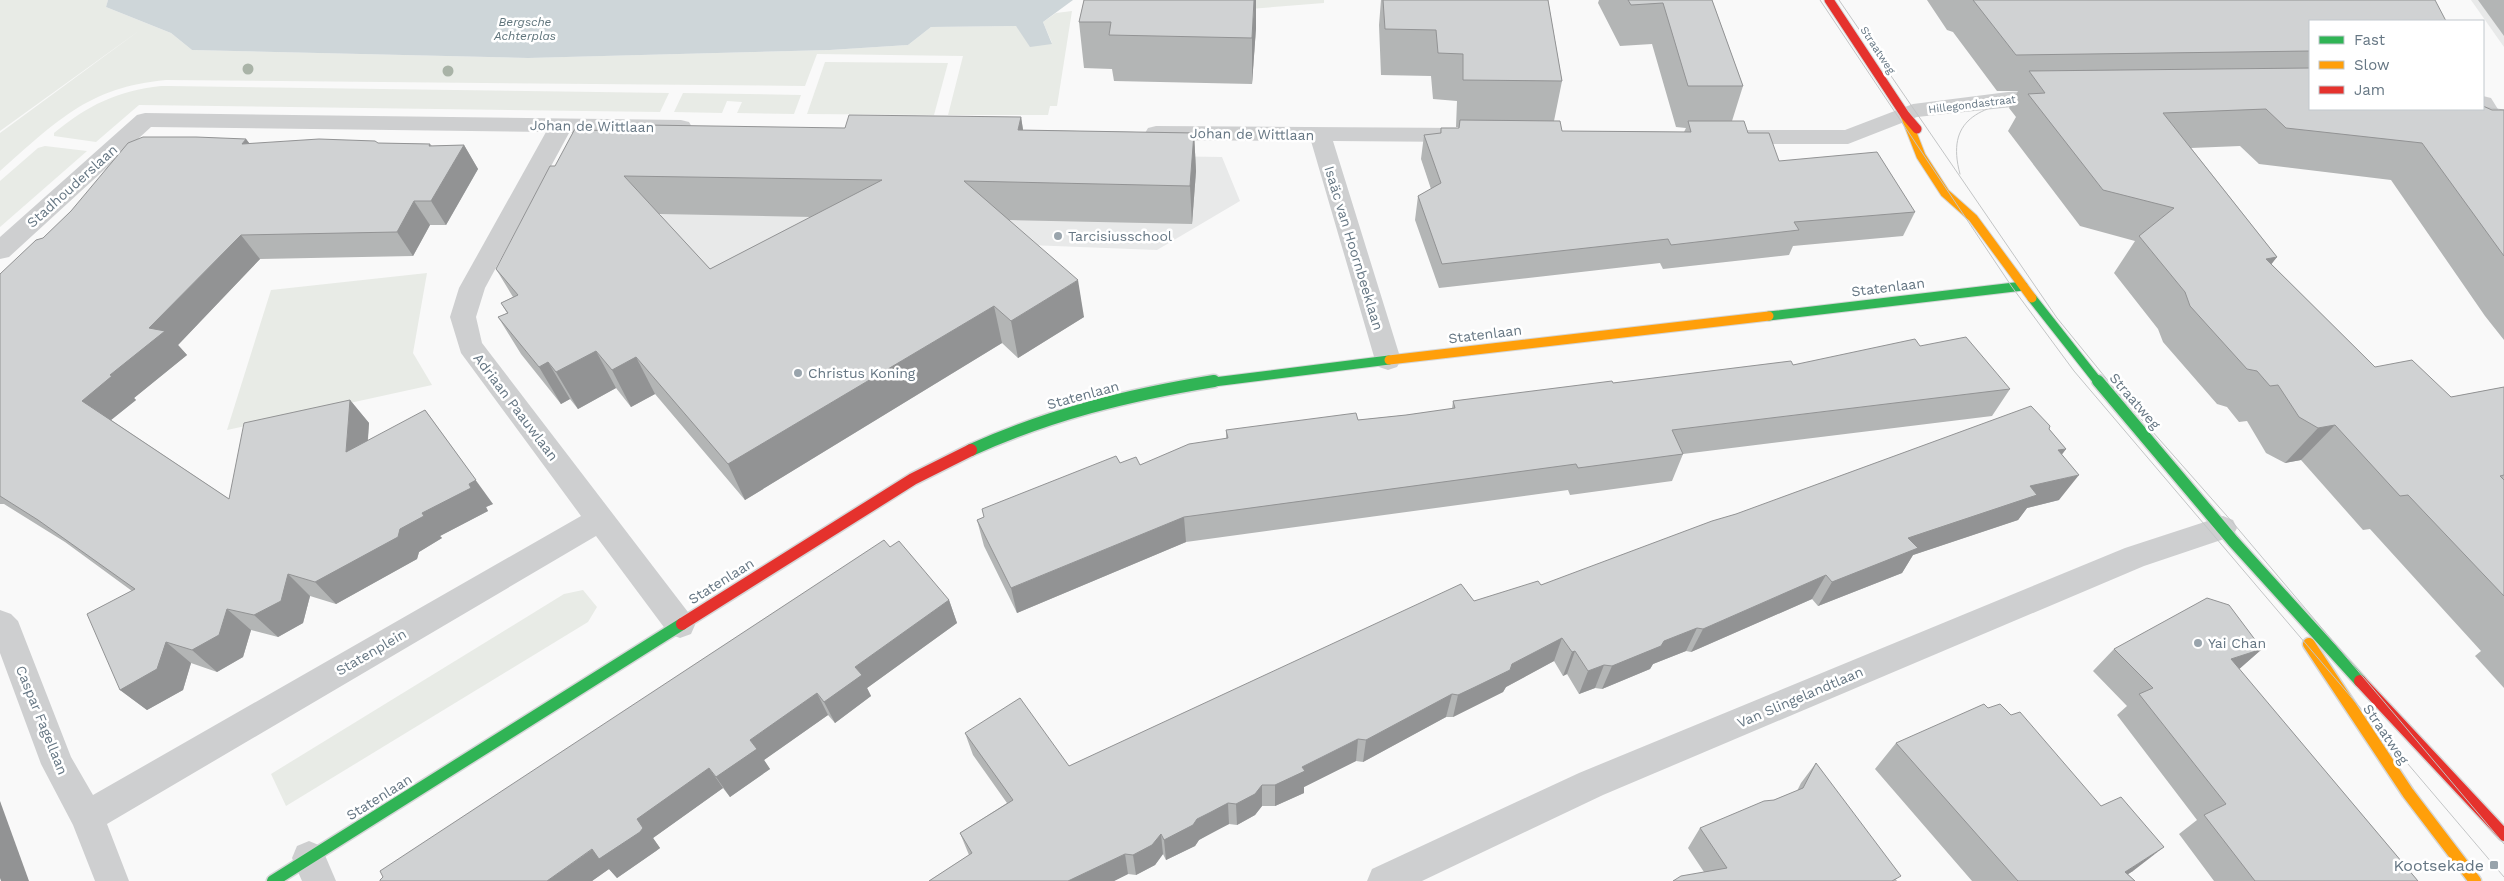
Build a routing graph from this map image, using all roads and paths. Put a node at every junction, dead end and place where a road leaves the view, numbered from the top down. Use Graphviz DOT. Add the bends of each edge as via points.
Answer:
graph roads {
  1 [pos="1829,0"];
  2 [pos="2068,97"];
  3 [pos="2489,107"];
  4 [pos="1905,115"];
  5 [pos="145,120"];
  6 [pos="560,126"];
  7 [pos="700,128"];
  8 [pos="1140,133"];
  9 [pos="1320,135"];
  10 [pos="1480,135"];
  11 [pos="1709,136"];
  12 [pos="2504,137"];
  13 [pos="1929,142"];
  14 [pos="1965,192"];
  15 [pos="1973,218"];
  16 [pos="0,251"];
  17 [pos="2023,286"];
  18 [pos="1388,360"];
  19 [pos="600,519"];
  20 [pos="2224,528"];
  21 [pos="2282,597"];
  22 [pos="0,623"];
  23 [pos="680,625"];
  24 [pos="88,817"];
  25 [pos="2504,835"];
  26 [pos="314,869"];
  27 [pos="112,881"];
  28 [pos="273,881"];
  29 [pos="1384,881"];
  30 [pos="2474,881"];
  1 -- 4 [label="street, Straatweg"];
  2 -- 4 [label="street, Hillegondastraat" via="2008,99 1913,111"];
  3 -- 12 [label="street"];
  4 -- 11 [label="street" via="1848,137"];
  4 -- 13 [label="street, Straatweg"];
  4 -- 15 [label="street, Straatweg" via="1921,156 1942,187"];
  5 -- 6 [label="street, Johan de Wittlaan"];
  5 -- 16 [label="street, Stadhouderslaan"];
  6 -- 7 [label="street, Johan de Wittlaan"];
  6 -- 19 [label="street, Adriaan Paauwlaan" via="472,288 463,317 470,346"];
  8 -- 9 [label="street, Johan de Wittlaan"];
  9 -- 10 [label="street, Johan de Wittlaan"];
  9 -- 18 [label="street, Isaäc van Hoornbeeklaan"];
  14 -- 15 [label="street, Straatweg"];
  15 -- 17 [label="street, Straatweg"];
  17 -- 18 [label="street, Statenlaan"];
  17 -- 20 [label="street, Straatweg" via="2098,383"];
  18 -- 23 [label="street, Statenlaan" via="1176,388 1079,408 992,439 913,479"];
  19 -- 23 [label="street"];
  19 -- 24 [label="street, Statenplein"];
  20 -- 21 [label="street, Straatweg"];
  20 -- 29 [label="street, Van Slingelandtlaan" via="2135,557 1591,784"];
  21 -- 25 [label="street, Straatweg"];
  21 -- 30 [label="street, Straatweg" via="2313,652 2408,793"];
  22 -- 24 [label="street, Caspar Fagellaan" via="6,630 57,764"];
  23 -- 26 [label="street, Statenlaan"];
  24 -- 27 [label="street"];
  26 -- 28 [label="street, Statenlaan"];
}
